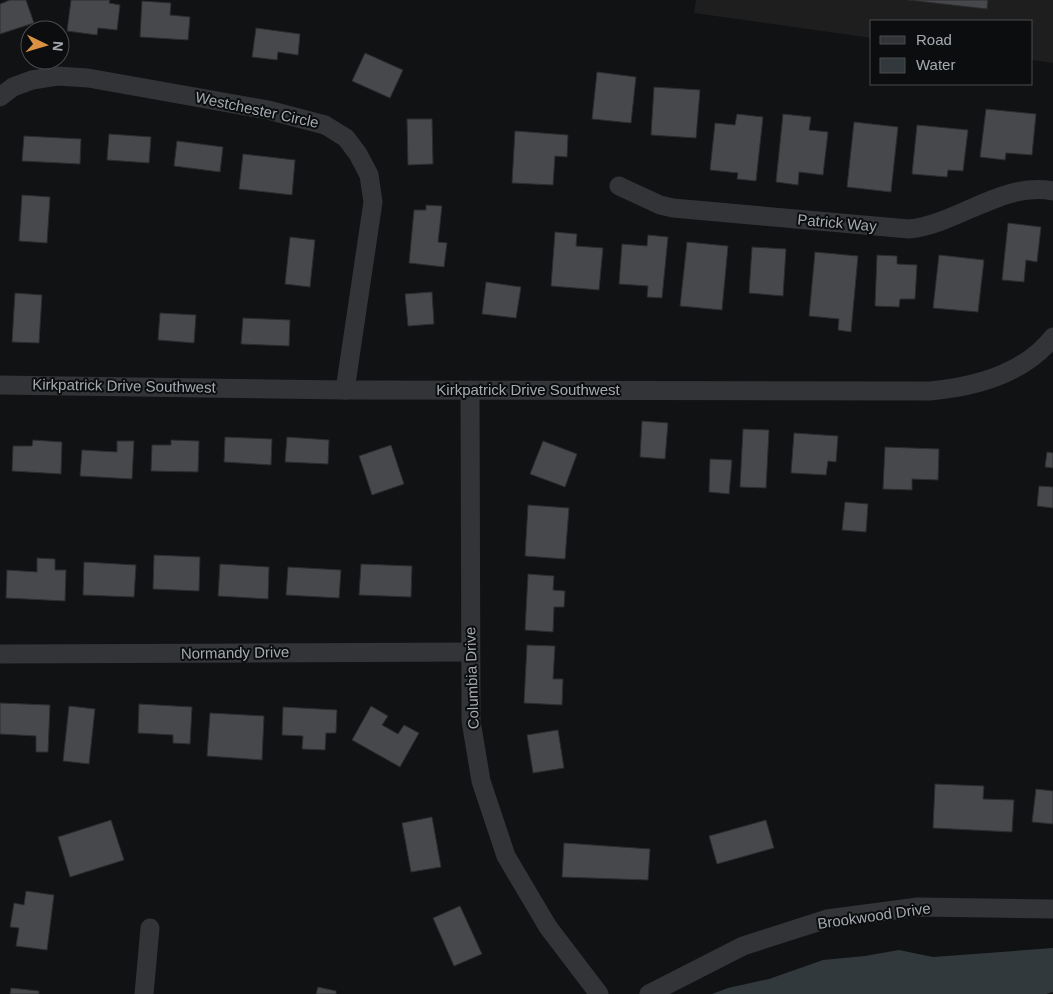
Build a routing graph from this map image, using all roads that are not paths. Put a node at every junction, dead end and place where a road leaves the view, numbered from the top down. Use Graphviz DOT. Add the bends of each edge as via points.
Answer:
graph roads {
  1 [pos="0,97"];
  2 [pos="619,186"];
  3 [pos="1053,191"];
  4 [pos="1051,346"];
  5 [pos="0,385"];
  6 [pos="345,390"];
  7 [pos="470,390"];
  8 [pos="469,652"];
  9 [pos="0,654"];
  10 [pos="1053,909"];
  11 [pos="150,928"];
  12 [pos="144,994"];
  13 [pos="599,994"];
  14 [pos="649,994"];
  1 -- 6 [label="street, Westchester Circle" via="13,87 32,80 57,76 88,78 268,110 325,125 346,138 369,175 373,202"];
  2 -- 3 [label="street, Patrick Way" via="673,208 909,229 929,226 1024,190"];
  4 -- 7 [label="street, Kirkpatrick Drive Southwest" via="986,381 930,391"];
  5 -- 6 [label="street, Kirkpatrick Drive Southwest"];
  6 -- 7 [label="street, Kirkpatrick Drive Southwest"];
  7 -- 8 [label="street, Columbia Drive"];
  8 -- 9 [label="street, Normandy Drive"];
  8 -- 13 [label="street, Columbia Drive" via="471,721 481,781 506,856 548,927"];
  10 -- 14 [label="street, Brookwood Drive" via="918,907 828,919 744,946"];
  11 -- 12 [label="street"];
}
